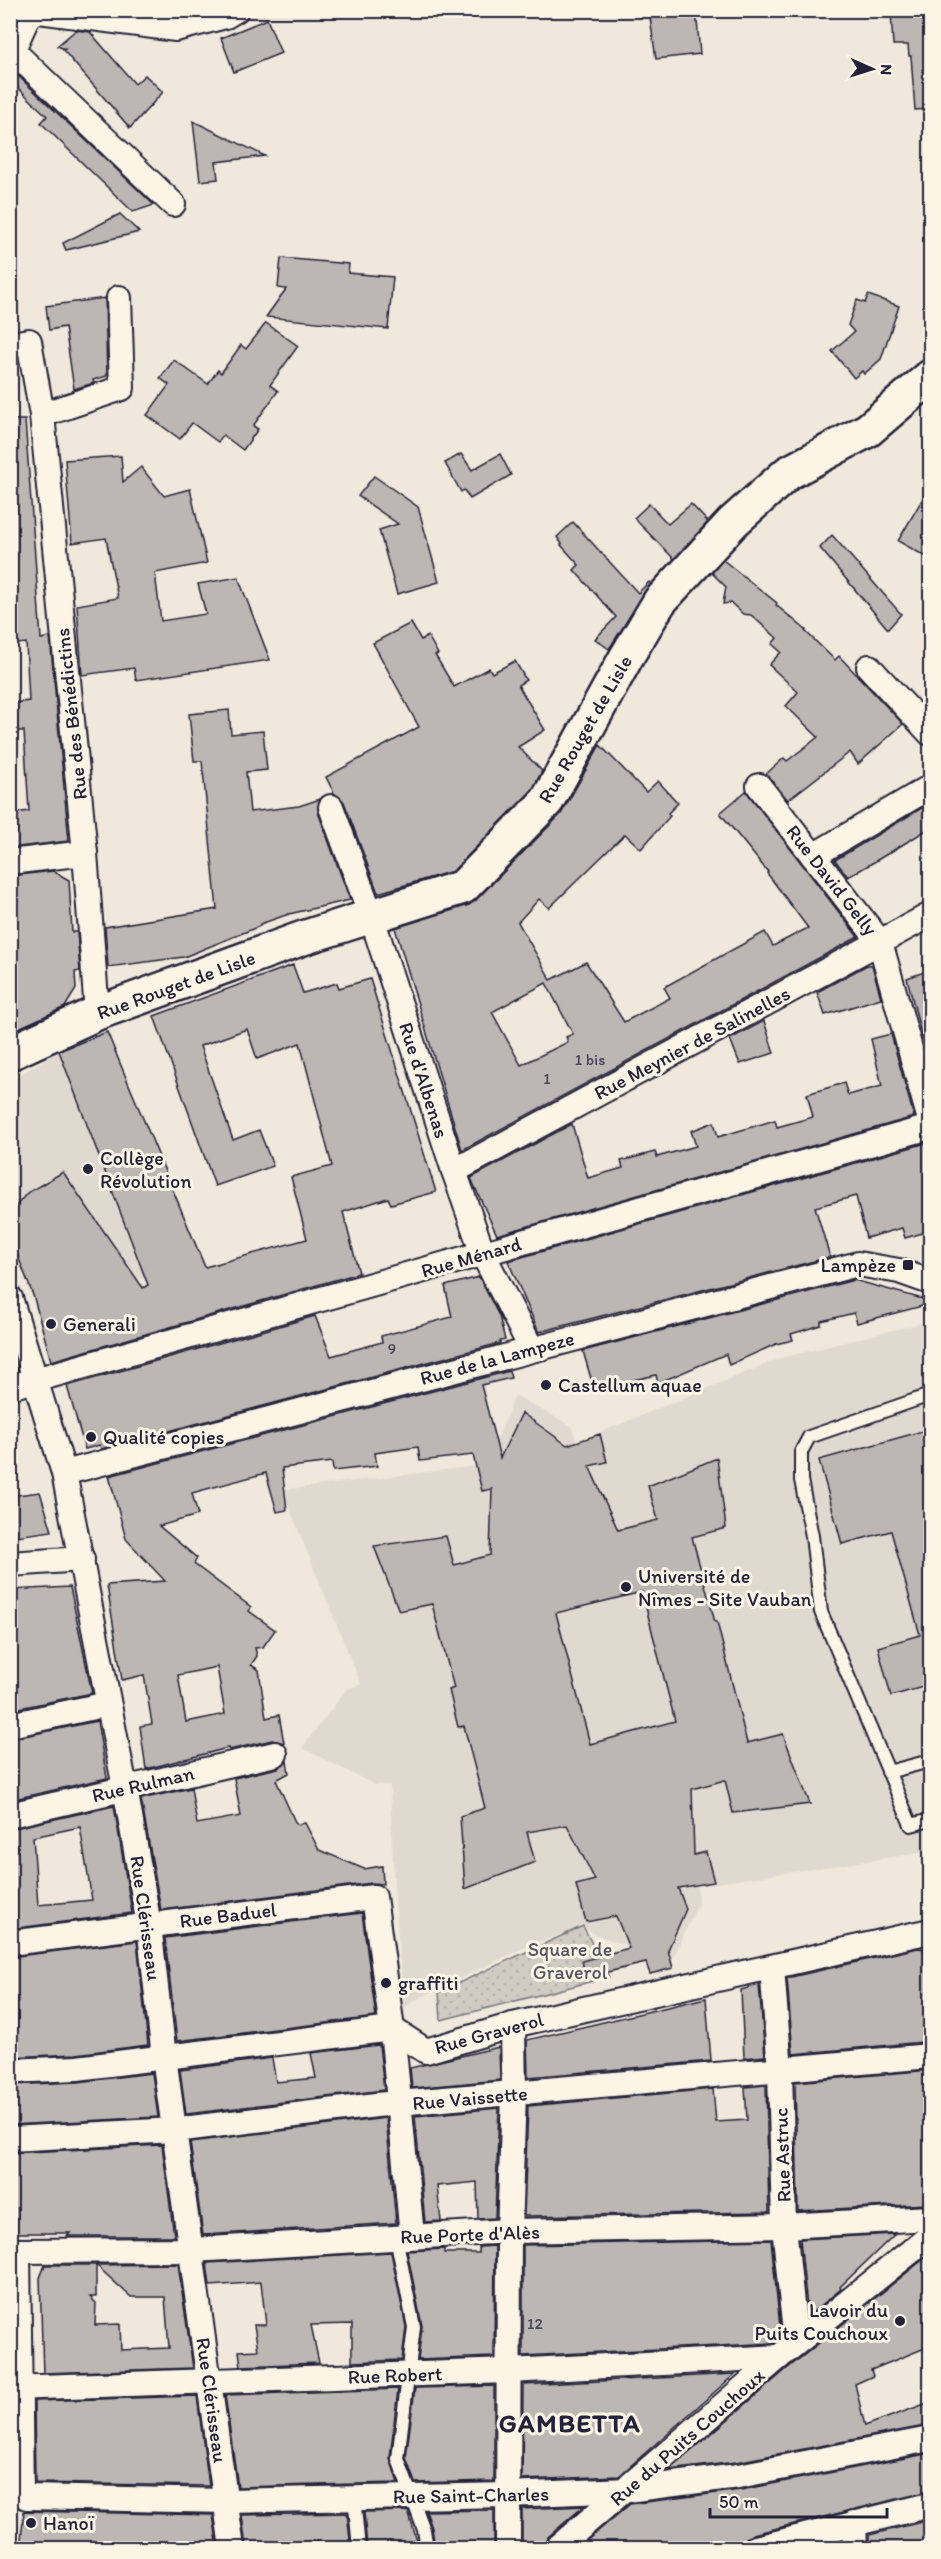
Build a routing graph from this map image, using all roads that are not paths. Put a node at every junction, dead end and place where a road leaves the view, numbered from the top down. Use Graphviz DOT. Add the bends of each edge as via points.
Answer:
graph roads {
  1 [pos="236,10"];
  2 [pos="29,12"];
  3 [pos="12,53"];
  4 [pos="173,204"];
  5 [pos="119,298"];
  6 [pos="10,344"];
  7 [pos="930,377"];
  8 [pos="42,415"];
  9 [pos="869,667"];
  10 [pos="930,733"];
  11 [pos="759,786"];
  12 [pos="930,787"];
  13 [pos="331,807"];
  14 [pos="85,853"];
  15 [pos="813,856"];
  16 [pos="10,862"];
  17 [pos="930,915"];
  18 [pos="372,918"];
  19 [pos="880,942"];
  20 [pos="97,1013"];
  21 [pos="10,1053"];
  22 [pos="930,1120"];
  23 [pos="930,1127"];
  24 [pos="454,1171"];
  25 [pos="483,1254"];
  26 [pos="930,1282"];
  27 [pos="10,1298"];
  28 [pos="531,1348"];
  29 [pos="37,1380"];
  30 [pos="10,1387"];
  31 [pos="930,1395"];
  32 [pos="64,1473"];
  33 [pos="82,1559"];
  34 [pos="10,1564"];
  35 [pos="108,1704"];
  36 [pos="10,1725"];
  37 [pos="275,1754"];
  38 [pos="930,1761"];
  39 [pos="888,1772"];
  40 [pos="125,1788"];
  41 [pos="10,1815"];
  42 [pos="930,1820"];
  43 [pos="149,1925"];
  44 [pos="930,1931"];
  45 [pos="10,1943"];
  46 [pos="772,1967"];
  47 [pos="513,2025"];
  48 [pos="392,2029"];
  49 [pos="930,2056"];
  50 [pos="164,2057"];
  51 [pos="780,2070"];
  52 [pos="10,2071"];
  53 [pos="514,2094"];
  54 [pos="399,2103"];
  55 [pos="175,2130"];
  56 [pos="10,2139"];
  57 [pos="930,2218"];
  58 [pos="784,2226"];
  59 [pos="509,2231"];
  60 [pos="404,2236"];
  61 [pos="930,2236"];
  62 [pos="193,2250"];
  63 [pos="14,2251"];
  64 [pos="788,2350"];
  65 [pos="509,2371"];
  66 [pos="410,2374"];
  67 [pos="208,2382"];
  68 [pos="16,2388"];
  69 [pos="930,2439"];
  70 [pos="627,2490"];
  71 [pos="507,2495"];
  72 [pos="411,2496"];
  73 [pos="354,2497"];
  74 [pos="16,2499"];
  75 [pos="226,2501"];
  76 [pos="930,2505"];
  77 [pos="854,2523"];
  78 [pos="232,2548"];
  79 [pos="359,2548"];
  80 [pos="427,2548"];
  81 [pos="508,2548"];
  82 [pos="557,2548"];
  83 [pos="756,2548"];
  84 [pos="855,2548"];
  1 -- 2 [label="street" via="176,29"];
  2 -- 3 [label="street"];
  3 -- 4 [label="street"];
  5 -- 8 [label="street" via="122,388"];
  6 -- 8 [label="street, Rue des Bénédictins" via="29,341"];
  7 -- 18 [label="street, Rue Rouget de Lisle" via="868,430 788,473 733,522 660,601 547,801 464,887"];
  8 -- 14 [label="street, Rue des Bénédictins"];
  9 -- 10 [label="street"];
  11 -- 15 [label="street, Rue David Gelly"];
  12 -- 15 [label="street"];
  13 -- 18 [label="street, Rue d'Albenas"];
  14 -- 16 [label="street"];
  14 -- 20 [label="street, Rue des Bénédictins"];
  15 -- 19 [label="street, Rue David Gelly"];
  17 -- 19 [label="street, Rue Meynier de Salinelles"];
  18 -- 20 [label="street, Rue Rouget de Lisle" via="303,938"];
  18 -- 24 [label="street, Rue d'Albenas"];
  19 -- 22 [label="street, Rue David Gelly"];
  19 -- 24 [label="street, Rue Meynier de Salinelles"];
  20 -- 21 [label="street, Rue Rouget de Lisle"];
  23 -- 25 [label="street, Rue Ménard"];
  24 -- 25 [label="street, Rue d'Albenas"];
  25 -- 28 [label="street, Rue d'Albenas"];
  25 -- 29 [label="street, Rue Ménard"];
  26 -- 28 [label="street, Rue de la Lampeze" via="899,1271 858,1264"];
  27 -- 29 [label="street, Rue Clérisseau"];
  28 -- 32 [label="street, Rue de la Lampeze"];
  29 -- 30 [label="street, Rue Ménard"];
  29 -- 32 [label="street, Rue Clérisseau"];
  31 -- 39 [label="lane" via="809,1437 801,1452 801,1480 821,1612"];
  32 -- 33 [label="street, Rue Clérisseau"];
  33 -- 34 [label="street"];
  33 -- 35 [label="street, Rue Clérisseau"];
  35 -- 36 [label="street"];
  35 -- 40 [label="street, Rue Clérisseau"];
  37 -- 40 [label="street, Rue Rulman"];
  38 -- 39 [label="lane"];
  39 -- 42 [label="lane" via="911,1825"];
  40 -- 41 [label="street, Rue Rulman"];
  40 -- 43 [label="street, Rue Clérisseau"];
  43 -- 45 [label="street, Rue Baduel"];
  43 -- 48 [label="street, Rue Baduel" via="374,1897"];
  43 -- 50 [label="street, Rue Clérisseau"];
  44 -- 46 [label="street, Rue Graverol"];
  46 -- 47 [label="street, Rue Graverol"];
  46 -- 51 [label="street, Rue Astruc"];
  47 -- 48 [label="street, Rue Graverol" via="426,2050"];
  47 -- 53 [label="street"];
  48 -- 50 [label="street"];
  48 -- 54 [label="street"];
  49 -- 51 [label="street, Rue Vaissette"];
  50 -- 52 [label="street" via="77,2068"];
  50 -- 55 [label="street, Rue Clérisseau"];
  51 -- 53 [label="street, Rue Vaissette"];
  51 -- 58 [label="street, Rue Astruc"];
  53 -- 54 [label="street, Rue Vaissette"];
  53 -- 59 [label="street"];
  54 -- 55 [label="street, Rue Vaissette"];
  54 -- 60 [label="street"];
  55 -- 56 [label="street, Rue Vaissette"];
  55 -- 62 [label="street, Rue Clérisseau"];
  57 -- 58 [label="street, Rue Porte d'Alès"];
  58 -- 59 [label="street, Rue Porte d'Alès"];
  58 -- 64 [label="street, Rue Astruc"];
  59 -- 60 [label="street, Rue Porte d'Alès"];
  59 -- 65 [label="street"];
  60 -- 62 [label="street, Rue Porte d'Alès"];
  60 -- 66 [label="lane" via="414,2327"];
  61 -- 64 [label="street, Rue du Puits Couchoux"];
  62 -- 63 [label="street, Rue Porte d'Alès"];
  62 -- 67 [label="street, Rue Clérisseau"];
  63 -- 68 [label="street"];
  64 -- 65 [label="street, Rue Robert"];
  64 -- 70 [label="street, Rue du Puits Couchoux"];
  65 -- 66 [label="street, Rue Robert"];
  65 -- 71 [label="street"];
  66 -- 67 [label="street, Rue Robert"];
  66 -- 72 [label="lane" via="398,2459"];
  67 -- 68 [label="street, Rue Robert"];
  67 -- 75 [label="street, Rue Clérisseau"];
  68 -- 74 [label="street"];
  69 -- 70 [label="street, Rue Saint-Charles" via="738,2476"];
  70 -- 71 [label="street, Rue Saint-Charles"];
  70 -- 82 [label="street, Rue du Puits Couchoux"];
  71 -- 72 [label="street, Rue Saint-Charles"];
  71 -- 81 [label="street"];
  72 -- 73 [label="street, Rue Saint-Charles"];
  72 -- 80 [label="lane"];
  73 -- 75 [label="street, Rue Saint-Charles"];
  73 -- 79 [label="lane"];
  74 -- 75 [label="street, Rue Saint-Charles"];
  75 -- 78 [label="street, Rue Clérisseau"];
  76 -- 77 [label="street"];
  77 -- 83 [label="street"];
  77 -- 84 [label="street"];
}
